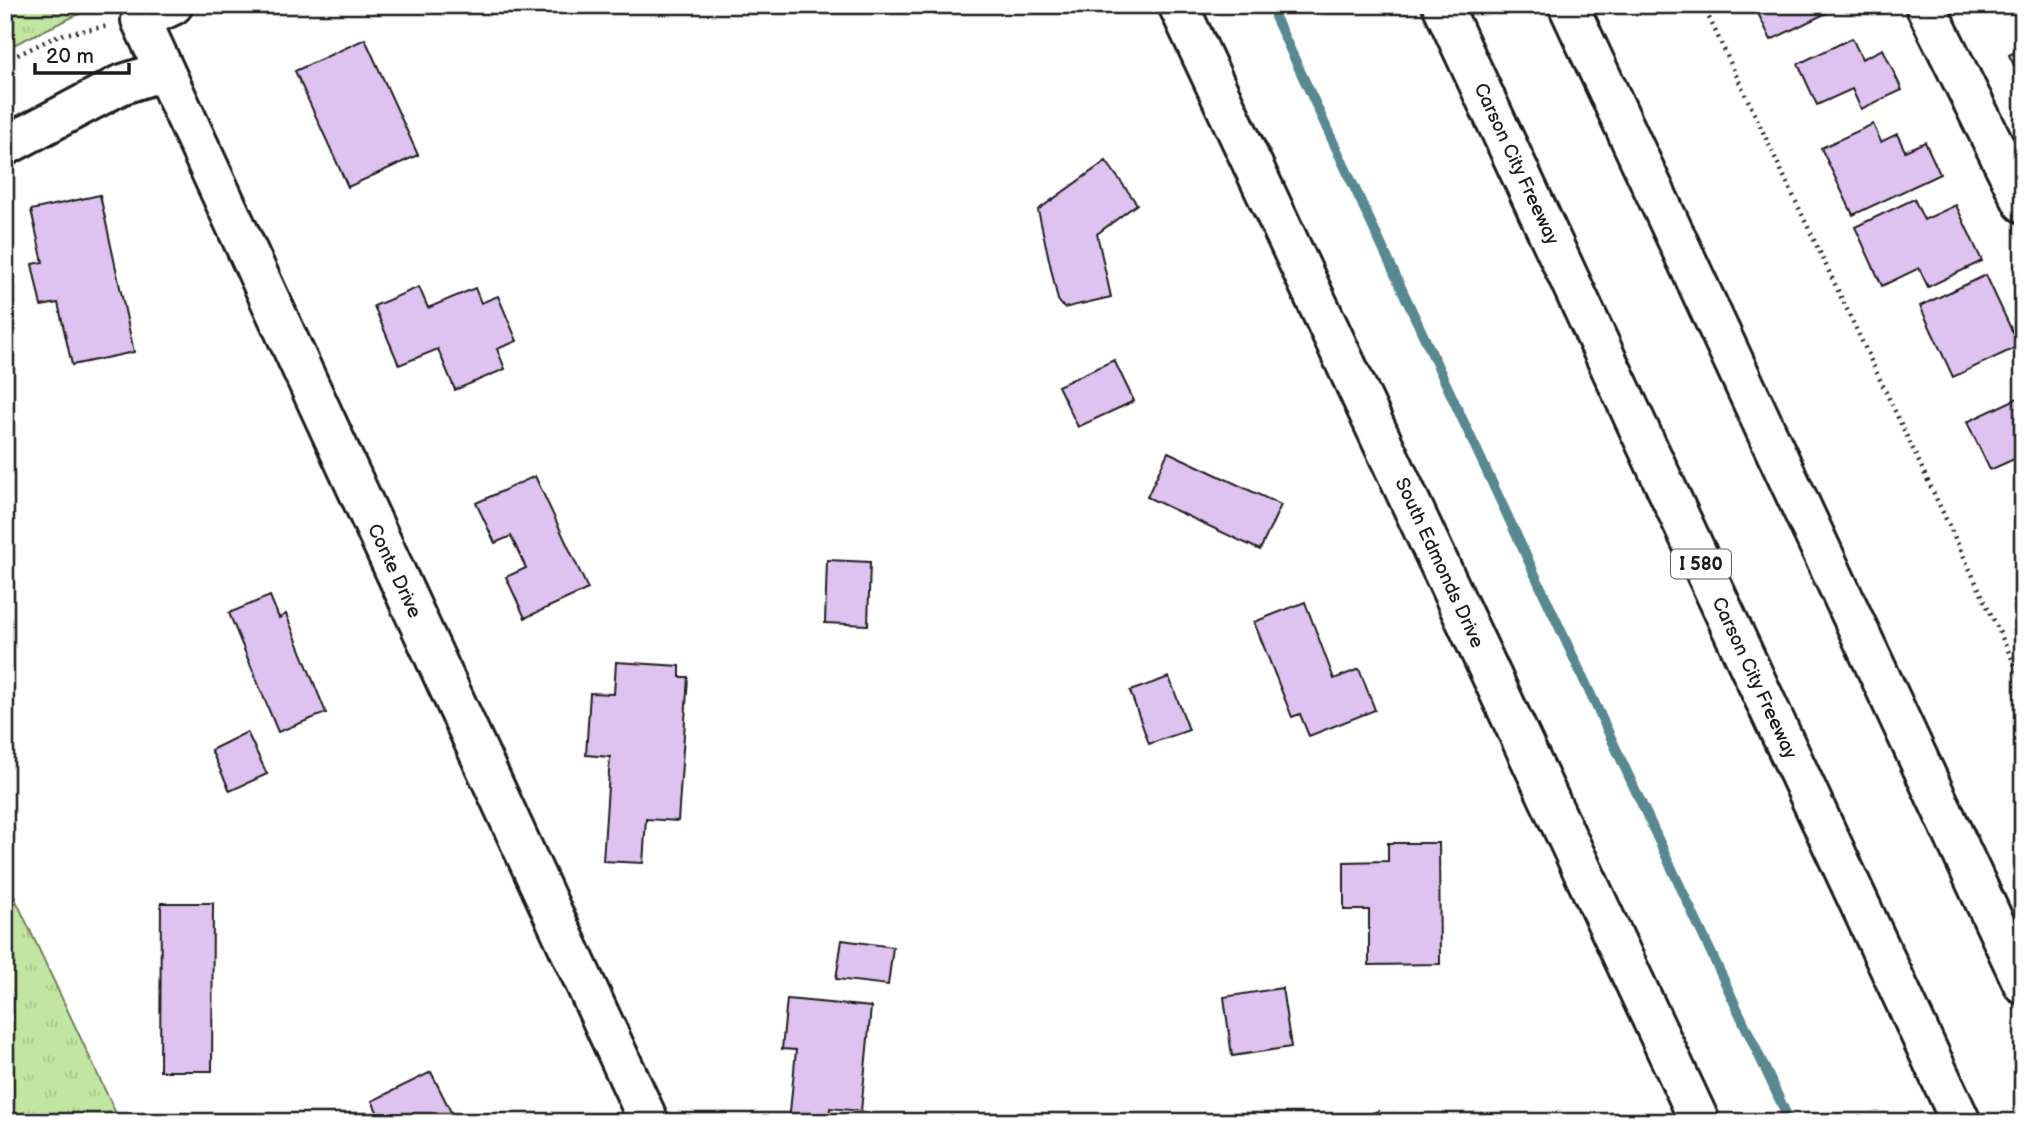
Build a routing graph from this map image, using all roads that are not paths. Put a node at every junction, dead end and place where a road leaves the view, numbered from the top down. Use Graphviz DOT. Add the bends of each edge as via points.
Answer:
graph roads {
  1 [pos="1178,5"];
  2 [pos="1442,5"];
  3 [pos="1567,5"];
  4 [pos="1925,5"];
  5 [pos="157,13"];
  6 [pos="163,71"];
  7 [pos="5,146"];
  8 [pos="2023,203"];
  9 [pos="2023,985"];
  10 [pos="649,1122"];
  11 [pos="1700,1122"];
  12 [pos="1961,1122"];
  1 -- 11 [label="main road, South Edmonds Drive"];
  2 -- 12 [label="main road, Carson City Freeway / I 580"];
  3 -- 9 [label="main road"];
  4 -- 8 [label="main road"];
  5 -- 6 [label="main road, Conte Drive"];
  6 -- 7 [label="main road" via="120,85"];
  6 -- 10 [label="main road, Conte Drive"];
}
